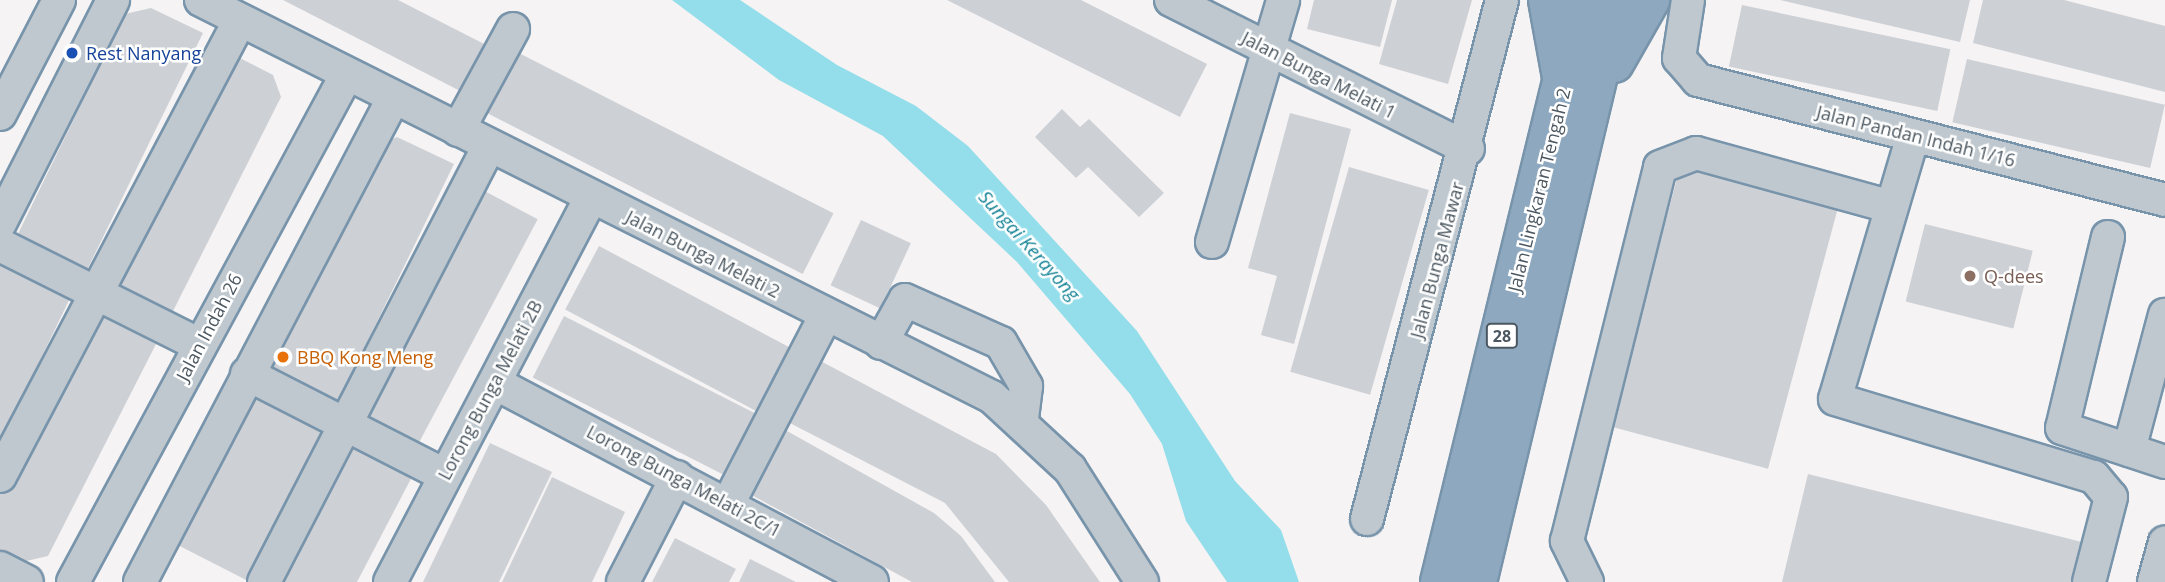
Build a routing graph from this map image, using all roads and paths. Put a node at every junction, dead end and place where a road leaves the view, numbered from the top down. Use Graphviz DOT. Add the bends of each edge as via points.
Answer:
graph roads {
  1 [pos="59,0"];
  2 [pos="113,0"];
  3 [pos="201,0"];
  4 [pos="1171,0"];
  5 [pos="1283,0"];
  6 [pos="1502,0"];
  7 [pos="1548,0"];
  8 [pos="1582,0"];
  9 [pos="1616,0"];
  10 [pos="1650,0"];
  11 [pos="1688,0"];
  12 [pos="240,20"];
  13 [pos="513,29"];
  14 [pos="1270,51"];
  15 [pos="347,74"];
  16 [pos="1581,93"];
  17 [pos="394,97"];
  18 [pos="0,114"];
  19 [pos="458,130"];
  20 [pos="1913,136"];
  21 [pos="489,146"];
  22 [pos="1468,149"];
  23 [pos="591,198"];
  24 [pos="2165,200"];
  25 [pos="1889,206"];
  26 [pos="0,223"];
  27 [pos="2108,237"];
  28 [pos="1212,242"];
  29 [pos="0,245"];
  30 [pos="96,294"];
  31 [pos="826,315"];
  32 [pos="2165,315"];
  33 [pos="881,343"];
  34 [pos="198,344"];
  35 [pos="247,374"];
  36 [pos="495,383"];
  37 [pos="1022,420"];
  38 [pos="348,424"];
  39 [pos="2129,450"];
  40 [pos="2165,461"];
  41 [pos="444,475"];
  42 [pos="0,476"];
  43 [pos="677,477"];
  44 [pos="728,504"];
  45 [pos="1367,519"];
  46 [pos="2165,542"];
  47 [pos="0,568"];
  48 [pos="866,580"];
  49 [pos="27,582"];
  50 [pos="73,582"];
  51 [pos="140,582"];
  52 [pos="264,582"];
  53 [pos="390,582"];
  54 [pos="623,582"];
  55 [pos="1142,582"];
  56 [pos="1440,582"];
  57 [pos="1477,582"];
  58 [pos="1587,582"];
  59 [pos="2088,582"];
  60 [pos="2154,582"];
  1 -- 18 [label="street"];
  2 -- 26 [label="street"];
  3 -- 12 [label="street, Jalan Bunga Melati 2"];
  4 -- 14 [label="street, Jalan Bunga Melati 1"];
  5 -- 14 [label="street"];
  6 -- 22 [label="street, Jalan Bunga Mawar"];
  7 -- 16 [label="highway"];
  8 -- 16 [label="highway, Jalan Lingkaran Tengah 2 / 28"];
  9 -- 16 [label="highway, Jalan Lingkaran Tengah 2 / 28"];
  10 -- 16 [label="highway"];
  11 -- 20 [label="street, Jalan Pandan Indah 1/16" via="1679,58 1698,80"];
  12 -- 15 [label="street, Jalan Bunga Melati 2"];
  12 -- 30 [label="street"];
  13 -- 19 [label="street"];
  14 -- 22 [label="street, Jalan Bunga Melati 1"];
  14 -- 28 [label="street"];
  15 -- 17 [label="street, Jalan Bunga Melati 2"];
  15 -- 34 [label="street, Jalan Indah 26"];
  16 -- 56 [label="highway, Jalan Lingkaran Tengah 2 / 28"];
  16 -- 57 [label="highway, Jalan Lingkaran Tengah 2 / 28"];
  17 -- 19 [label="street, Jalan Bunga Melati 2"];
  17 -- 35 [label="street"];
  19 -- 21 [label="street, Jalan Bunga Melati 2"];
  20 -- 24 [label="street, Jalan Pandan Indah 1/16"];
  20 -- 25 [label="street"];
  21 -- 23 [label="street, Jalan Bunga Melati 2"];
  21 -- 38 [label="street"];
  22 -- 45 [label="street, Jalan Bunga Mawar"];
  23 -- 31 [label="street, Jalan Bunga Melati 2"];
  23 -- 36 [label="street, Lorong Bunga Melati 2B"];
  25 -- 58 [label="street" via="1696,153 1660,167 1567,541"];
  25 -- 59 [label="street" via="1835,399 2094,477 2111,497"];
  27 -- 39 [label="street" via="2062,428"];
  29 -- 30 [label="street"];
  30 -- 34 [label="street"];
  30 -- 42 [label="street"];
  31 -- 33 [label="street, Jalan Bunga Melati 2"];
  31 -- 44 [label="street"];
  32 -- 39 [label="street"];
  33 -- 37 [label="street, Jalan Bunga Melati 2" via="992,397"];
  33 -- 37 [label="street" via="905,300 1001,343 1026,386"];
  34 -- 50 [label="street, Jalan Indah 26"];
  35 -- 38 [label="street"];
  35 -- 51 [label="street"];
  36 -- 41 [label="street, Lorong Bunga Melati 2B"];
  36 -- 43 [label="street, Lorong Bunga Melati 2C/1"];
  37 -- 55 [label="street, Jalan Bunga Melati 2" via="1070,469"];
  38 -- 41 [label="street"];
  38 -- 52 [label="street"];
  39 -- 40 [label="street"];
  41 -- 53 [label="street, Lorong Bunga Melati 2B"];
  43 -- 44 [label="street, Lorong Bunga Melati 2C/1"];
  43 -- 54 [label="street"];
  44 -- 48 [label="street, Lorong Bunga Melati 2C/1"];
  46 -- 60 [label="street"];
  47 -- 49 [label="street"];
}
